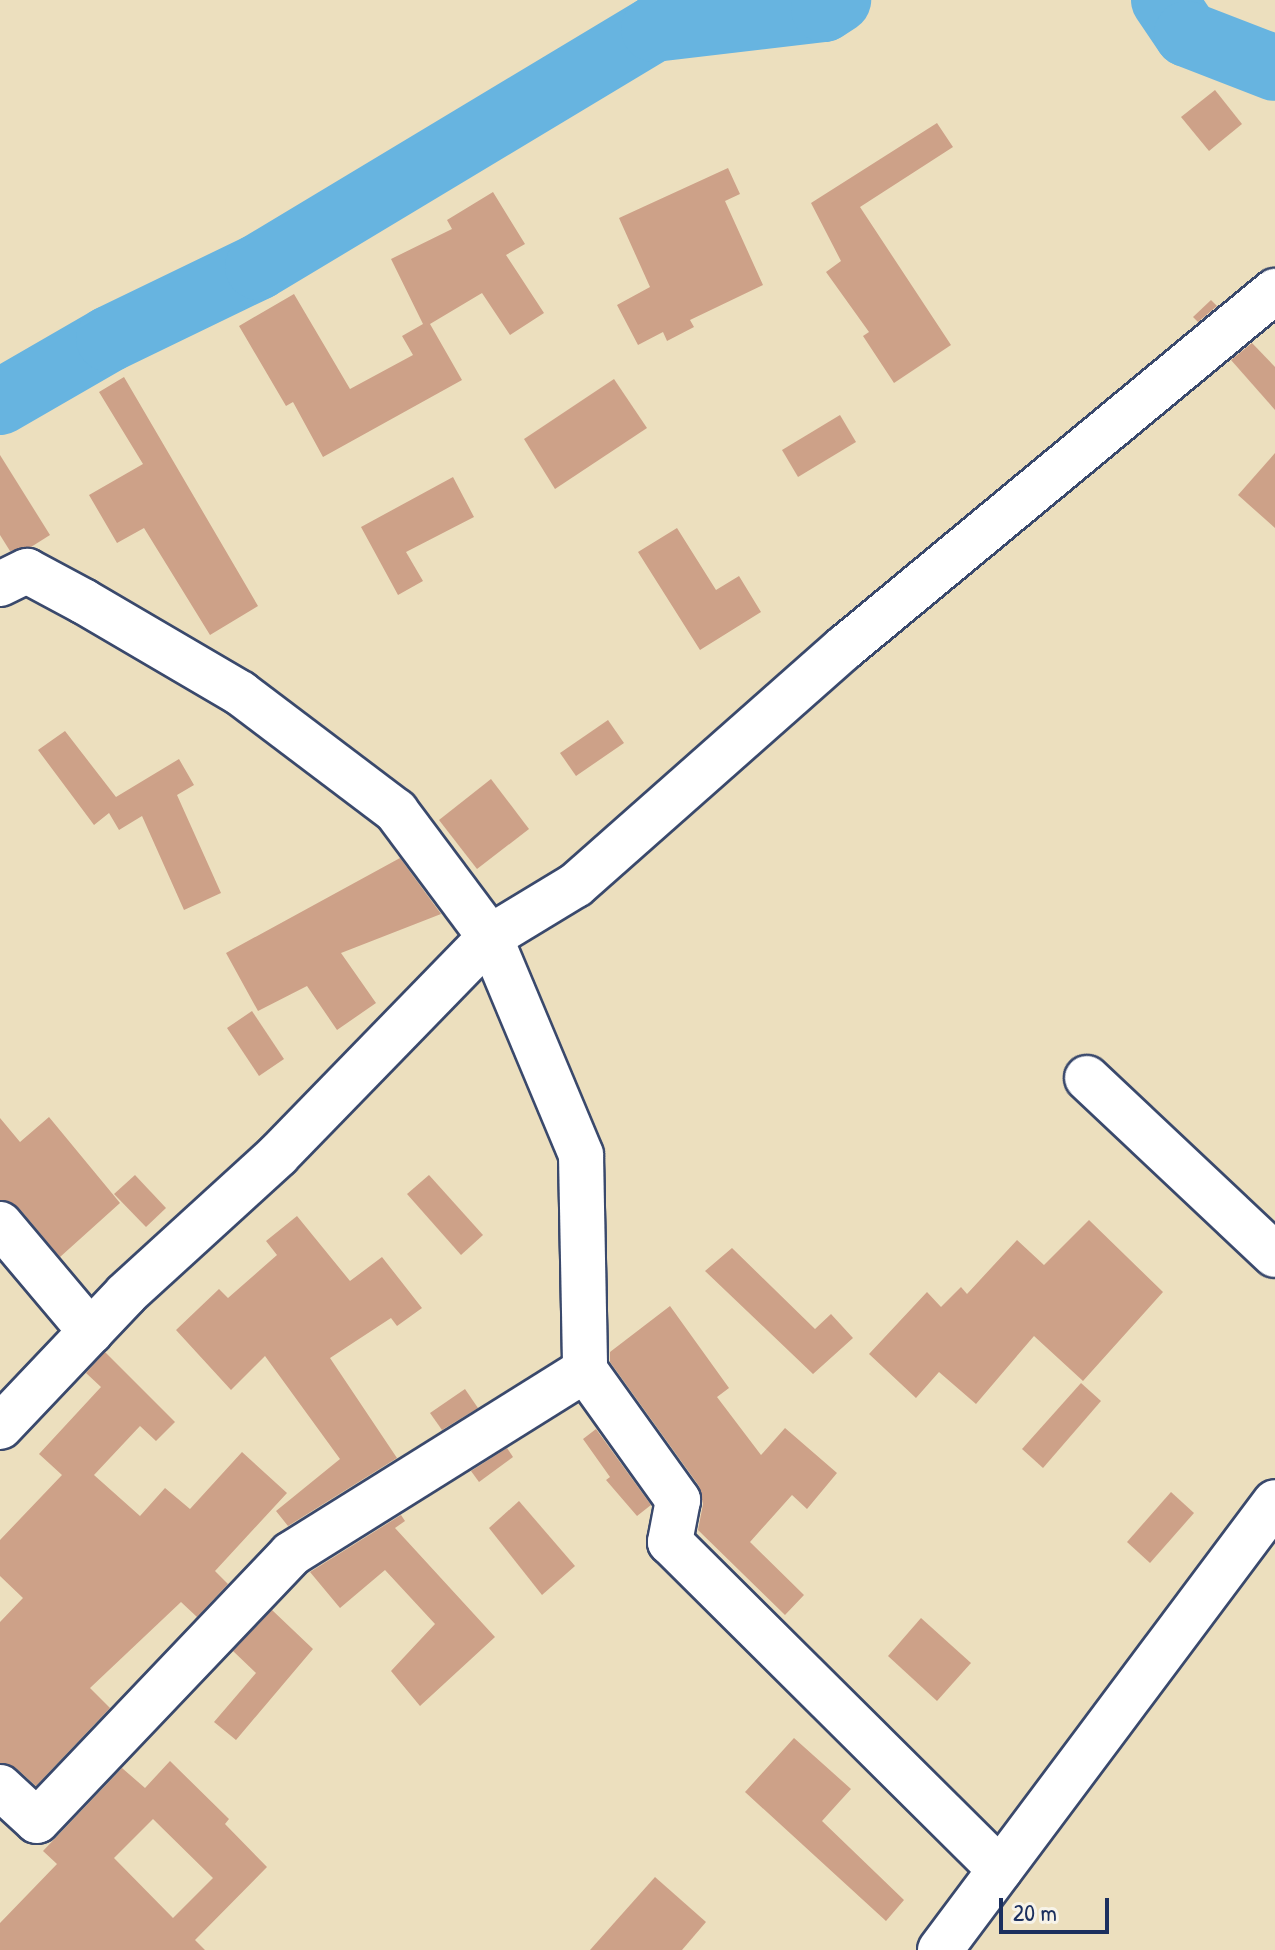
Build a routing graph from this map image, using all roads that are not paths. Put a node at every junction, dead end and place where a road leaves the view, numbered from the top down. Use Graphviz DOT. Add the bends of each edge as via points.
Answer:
graph roads {
  1 [pos="1275,291"];
  2 [pos="0,584"];
  3 [pos="490,937"];
  4 [pos="1087,1078"];
  5 [pos="0,1224"];
  6 [pos="1275,1255"];
  7 [pos="91,1332"];
  8 [pos="585,1370"];
  9 [pos="0,1427"];
  10 [pos="1275,1502"];
  11 [pos="0,1787"];
  12 [pos="1000,1870"];
  13 [pos="940,1950"];
  1 -- 3 [label="street" via="844,648 576,885"];
  2 -- 3 [label="street" via="27,571 240,693 396,811"];
  3 -- 7 [label="street" via="278,1155"];
  3 -- 8 [label="street" via="581,1155"];
  4 -- 6 [label="street"];
  5 -- 7 [label="street"];
  7 -- 9 [label="street"];
  8 -- 11 [label="street" via="291,1554 37,1821"];
  8 -- 12 [label="street" via="678,1500 670,1542"];
  10 -- 12 [label="street"];
  12 -- 13 [label="street"];
}
